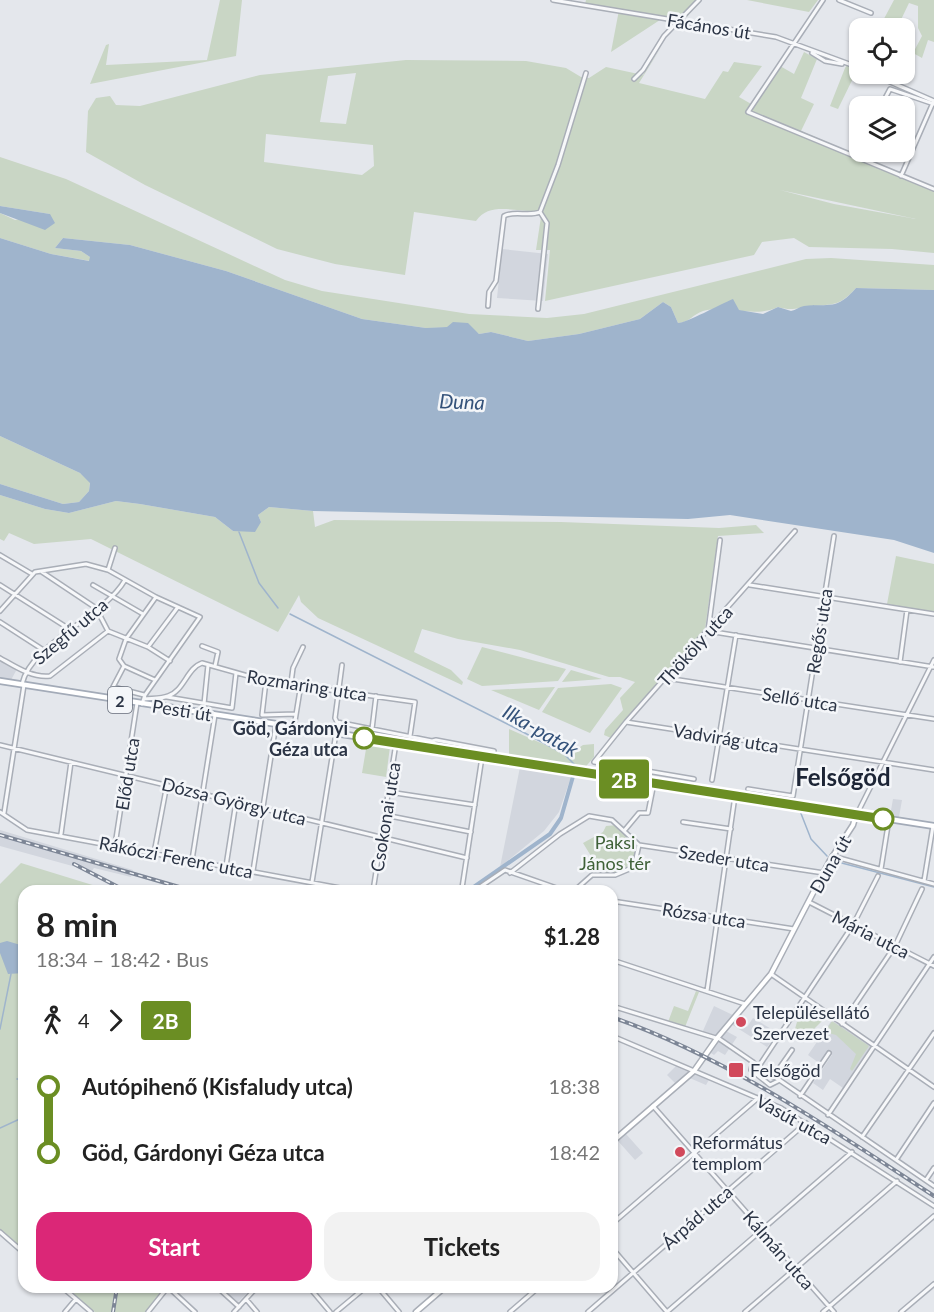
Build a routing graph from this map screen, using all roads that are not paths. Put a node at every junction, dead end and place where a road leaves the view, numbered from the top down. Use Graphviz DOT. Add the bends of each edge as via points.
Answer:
graph roads {
  1 [pos="554,0"];
  2 [pos="699,0"];
  3 [pos="823,0"];
  4 [pos="839,0"];
  5 [pos="871,13"];
  6 [pos="682,21"];
  7 [pos="793,43"];
  8 [pos="849,66"];
  9 [pos="586,73"];
  10 [pos="634,79"];
  11 [pos="894,84"];
  12 [pos="886,96"];
  13 [pos="910,96"];
  14 [pos="915,98"];
  15 [pos="933,104"];
  16 [pos="849,154"];
  17 [pos="868,162"];
  18 [pos="901,176"];
  19 [pos="934,189"];
  20 [pos="540,212"];
  21 [pos="488,306"];
  22 [pos="538,309"];
  23 [pos="795,531"];
  24 [pos="834,537"];
  25 [pos="720,540"];
  26 [pos="115,548"];
  27 [pos="0,555"];
  28 [pos="108,570"];
  29 [pos="40,571"];
  30 [pos="32,574"];
  31 [pos="125,580"];
  32 [pos="0,585"];
  33 [pos="93,585"];
  34 [pos="750,585"];
  35 [pos="15,594"];
  36 [pos="110,597"];
  37 [pos="156,597"];
  38 [pos="824,597"];
  39 [pos="178,607"];
  40 [pos="96,608"];
  41 [pos="907,610"];
  42 [pos="0,611"];
  43 [pos="143,614"];
  44 [pos="934,614"];
  45 [pos="0,622"];
  46 [pos="71,630"];
  47 [pos="108,631"];
  48 [pos="708,631"];
  49 [pos="736,635"];
  50 [pos="126,639"];
  51 [pos="202,646"];
  52 [pos="148,647"];
  53 [pos="303,647"];
  54 [pos="816,648"];
  55 [pos="45,651"];
  56 [pos="0,658"];
  57 [pos="934,660"];
  58 [pos="170,661"];
  59 [pos="900,662"];
  60 [pos="342,664"];
  61 [pos="208,665"];
  62 [pos="124,666"];
  63 [pos="214,666"];
  64 [pos="932,667"];
  65 [pos="25,672"];
  66 [pos="236,673"];
  67 [pos="666,678"];
  68 [pos="155,680"];
  69 [pos="0,681"];
  70 [pos="266,681"];
  71 [pos="291,683"];
  72 [pos="301,684"];
  73 [pos="23,685"];
  74 [pos="728,687"];
  75 [pos="338,689"];
  76 [pos="376,695"];
  77 [pos="167,697"];
  78 [pos="142,700"];
  79 [pos="808,700"];
  80 [pos="204,704"];
  81 [pos="296,714"];
  82 [pos="215,715"];
  83 [pos="906,715"];
  84 [pos="934,719"];
  85 [pos="626,722"];
  86 [pos="276,724"];
  87 [pos="294,727"];
  88 [pos="372,729"];
  89 [pos="336,733"];
  90 [pos="410,736"];
  91 [pos="720,737"];
  92 [pos="432,741"];
  93 [pos="396,742"];
  94 [pos="0,746"];
  95 [pos="431,748"];
  96 [pos="14,749"];
  97 [pos="801,749"];
  98 [pos="494,751"];
  99 [pos="482,757"];
  100 [pos="71,762"];
  101 [pos="881,762"];
  102 [pos="934,770"];
  103 [pos="127,775"];
  104 [pos="694,779"];
  105 [pos="712,780"];
  106 [pos="654,783"];
  107 [pos="167,784"];
  108 [pos="748,789"];
  109 [pos="388,792"];
  110 [pos="203,794"];
  111 [pos="735,796"];
  112 [pos="236,802"];
  113 [pos="475,806"];
  114 [pos="263,808"];
  115 [pos="2,813"];
  116 [pos="385,815"];
  117 [pos="856,815"];
  118 [pos="889,819"];
  119 [pos="322,822"];
  120 [pos="683,822"];
  121 [pos="933,826"];
  122 [pos="731,828"];
  123 [pos="624,831"];
  124 [pos="471,832"];
  125 [pos="60,835"];
  126 [pos="382,837"];
  127 [pos="116,845"];
  128 [pos="639,845"];
  129 [pos="154,853"];
  130 [pos="467,858"];
  131 [pos="727,858"];
  132 [pos="831,859"];
  133 [pos="192,861"];
  134 [pos="226,866"];
  135 [pos="881,869"];
  136 [pos="253,871"];
  137 [pos="510,873"];
  138 [pos="824,873"];
  139 [pos="878,876"];
  140 [pos="924,881"];
  141 [pos="312,882"];
  142 [pos="934,884"];
  143 [pos="327,885"];
  144 [pos="374,885"];
  145 [pos="462,885"];
  146 [pos="483,885"];
  147 [pos="547,885"];
  148 [pos="581,885"];
  149 [pos="922,889"];
  150 [pos="618,902"];
  151 [pos="809,902"];
  152 [pos="719,918"];
  153 [pos="853,925"];
  154 [pos="795,929"];
  155 [pos="894,946"];
  156 [pos="934,957"];
  157 [pos="618,962"];
  158 [pos="932,965"];
  159 [pos="771,974"];
  160 [pos="707,991"];
  161 [pos="805,999"];
  162 [pos="745,1004"];
  163 [pos="618,1008"];
  164 [pos="842,1024"];
  165 [pos="934,1033"];
  166 [pos="717,1038"];
  167 [pos="618,1039"];
  168 [pos="876,1047"];
  169 [pos="792,1050"];
  170 [pos="829,1053"];
  171 [pos="753,1062"];
  172 [pos="759,1066"];
  173 [pos="910,1070"];
  174 [pos="694,1071"];
  175 [pos="773,1077"];
  176 [pos="778,1081"];
  177 [pos="934,1087"];
  178 [pos="800,1096"];
  179 [pos="758,1098"];
  180 [pos="934,1103"];
  181 [pos="653,1106"];
  182 [pos="828,1115"];
  183 [pos="806,1123"];
  184 [pos="618,1137"];
  185 [pos="862,1137"];
  186 [pos="694,1152"];
  187 [pos="852,1152"];
  188 [pos="896,1160"];
  189 [pos="934,1168"];
  190 [pos="926,1180"];
  191 [pos="897,1181"];
  192 [pos="934,1186"];
  193 [pos="728,1191"];
  194 [pos="934,1206"];
  195 [pos="934,1216"];
  196 [pos="618,1218"];
  197 [pos="762,1230"];
  198 [pos="0,1232"];
  199 [pos="18,1248"];
  200 [pos="618,1255"];
  201 [pos="795,1269"];
  202 [pos="633,1272"];
  203 [pos="934,1284"];
  204 [pos="618,1285"];
  205 [pos="69,1293"];
  206 [pos="163,1293"];
  207 [pos="174,1293"];
  208 [pos="224,1293"];
  209 [pos="252,1293"];
  210 [pos="314,1293"];
  211 [pos="359,1293"];
  212 [pos="383,1293"];
  213 [pos="438,1293"];
  214 [pos="532,1293"];
  215 [pos="609,1293"];
  216 [pos="76,1299"];
  217 [pos="246,1299"];
  218 [pos="239,1307"];
  219 [pos="829,1307"];
  220 [pos="65,1312"];
  221 [pos="91,1312"];
  222 [pos="148,1312"];
  223 [pos="195,1312"];
  224 [pos="234,1312"];
  225 [pos="257,1312"];
  226 [pos="330,1312"];
  227 [pos="336,1312"];
  228 [pos="399,1312"];
  229 [pos="416,1312"];
  230 [pos="510,1312"];
  231 [pos="588,1312"];
  232 [pos="667,1312"];
  233 [pos="745,1312"];
  234 [pos="823,1312"];
  235 [pos="834,1312"];
  236 [pos="902,1312"];
  1 -- 6 [label="street, Fácános út"];
  2 -- 6 [label="street"];
  3 -- 7 [label="street"];
  4 -- 5 [label="street"];
  6 -- 7 [label="street, Fácános út"];
  6 -- 10 [label="street" via="664,36"];
  7 -- 8 [label="street, Fácános út"];
  7 -- 16 [label="street" via="748,112"];
  9 -- 20 [label="street"];
  11 -- 15 [label="street"];
  12 -- 13 [label="street" via="890,89"];
  14 -- 15 [label="street"];
  15 -- 18 [label="street"];
  17 -- 18 [label="street"];
  18 -- 19 [label="street"];
  20 -- 21 [label="street" via="504,216 496,281 489,292"];
  20 -- 22 [label="street" via="547,223"];
  23 -- 34 [label="street, Thököly utca"];
  24 -- 38 [label="street, Regős utca"];
  25 -- 48 [label="street"];
  26 -- 28 [label="street"];
  27 -- 30 [label="street"];
  28 -- 29 [label="street" via="86,564"];
  28 -- 31 [label="street"];
  29 -- 30 [label="street"];
  29 -- 40 [label="street"];
  30 -- 35 [label="street"];
  31 -- 36 [label="street, Szegfű utca"];
  31 -- 37 [label="street"];
  32 -- 35 [label="street"];
  33 -- 36 [label="street"];
  34 -- 38 [label="street"];
  34 -- 48 [label="street, Thököly utca"];
  35 -- 42 [label="street"];
  35 -- 46 [label="street"];
  36 -- 40 [label="street, Szegfű utca"];
  36 -- 43 [label="street"];
  37 -- 39 [label="street"];
  37 -- 43 [label="street"];
  38 -- 41 [label="street"];
  38 -- 54 [label="street, Regős utca"];
  39 -- 52 [label="street"];
  39 -- 58 [label="street" via="200,617"];
  40 -- 46 [label="street, Szegfű utca"];
  40 -- 47 [label="street"];
  41 -- 44 [label="street"];
  41 -- 59 [label="street"];
  43 -- 50 [label="street"];
  45 -- 55 [label="street"];
  46 -- 55 [label="street, Szegfű utca"];
  47 -- 50 [label="street"];
  47 -- 65 [label="street" via="50,676"];
  48 -- 49 [label="street"];
  48 -- 67 [label="street, Thököly utca"];
  49 -- 54 [label="street"];
  49 -- 74 [label="street"];
  50 -- 52 [label="street"];
  50 -- 62 [label="street" via="119,659"];
  51 -- 63 [label="street" via="218,652"];
  52 -- 58 [label="street"];
  53 -- 71 [label="street"];
  54 -- 59 [label="street"];
  54 -- 79 [label="street, Regős utca"];
  55 -- 65 [label="street, Szegfű utca"];
  56 -- 65 [label="street"];
  57 -- 64 [label="street, Duna út"];
  58 -- 68 [label="street"];
  59 -- 64 [label="street"];
  60 -- 75 [label="street"];
  61 -- 63 [label="street, Rozmaring utca"];
  61 -- 77 [label="street" via="197,665"];
  61 -- 80 [label="street"];
  62 -- 68 [label="street"];
  62 -- 78 [label="street" via="113,687"];
  63 -- 66 [label="street, Rozmaring utca"];
  64 -- 83 [label="street, Duna út"];
  65 -- 73 [label="street, Szegfű utca"];
  66 -- 70 [label="street, Rozmaring utca"];
  66 -- 80 [label="street, Pesti út" via="232,708"];
  67 -- 74 [label="street, Sellő utca"];
  67 -- 85 [label="street, Thököly utca"];
  68 -- 78 [label="street"];
  69 -- 73 [label="main road, Pesti út / 2"];
  70 -- 71 [label="street, Rozmaring utca"];
  70 -- 81 [label="street" via="262,715"];
  71 -- 72 [label="street, Rozmaring utca"];
  72 -- 75 [label="street, Rozmaring utca"];
  72 -- 81 [label="street"];
  73 -- 78 [label="main road, Pesti út / 2"];
  73 -- 96 [label="street, Szegfű utca"];
  74 -- 79 [label="street, Sellő utca"];
  74 -- 91 [label="street"];
  75 -- 76 [label="street, Rozmaring utca"];
  75 -- 88 [label="street" via="336,721"];
  76 -- 88 [label="street"];
  76 -- 90 [label="street, Rozmaring utca" via="415,702"];
  77 -- 78 [label="street"];
  77 -- 80 [label="street, Pesti út"];
  78 -- 82 [label="main road, Pesti út / 2"];
  78 -- 103 [label="street, Előd utca"];
  79 -- 83 [label="street, Sellő utca"];
  79 -- 97 [label="street, Regős utca"];
  81 -- 87 [label="street"];
  82 -- 86 [label="main road, Pesti út / 2"];
  82 -- 110 [label="street"];
  83 -- 84 [label="street, Sellő utca"];
  83 -- 101 [label="street, Duna út"];
  85 -- 91 [label="street, Vadvirág utca"];
  85 -- 104 [label="street, Thököly utca" via="594,762"];
  86 -- 87 [label="main road, Pesti út / 2"];
  86 -- 114 [label="street"];
  87 -- 89 [label="main road, Pesti út / 2"];
  88 -- 90 [label="street"];
  89 -- 93 [label="main road, Pesti út / 2"];
  89 -- 119 [label="street"];
  90 -- 92 [label="street"];
  91 -- 97 [label="street, Vadvirág utca"];
  91 -- 105 [label="street"];
  92 -- 95 [label="street"];
  92 -- 98 [label="street"];
  93 -- 95 [label="main road, Pesti út / 2"];
  93 -- 109 [label="street, Csokonai utca"];
  94 -- 96 [label="street, Dózsa György utca"];
  95 -- 99 [label="main road, Pesti út / 2"];
  96 -- 100 [label="street, Dózsa György utca"];
  96 -- 115 [label="street, Szegfű utca"];
  97 -- 101 [label="street, Vadvirág utca"];
  97 -- 108 [label="street, Regős utca" via="793,796"];
  99 -- 106 [label="main road, Pesti út / 2"];
  99 -- 113 [label="street"];
  100 -- 103 [label="street, Dózsa György utca"];
  100 -- 125 [label="street"];
  101 -- 102 [label="street, Vadvirág utca"];
  101 -- 117 [label="street, Duna út"];
  103 -- 107 [label="street, Dózsa György utca"];
  103 -- 127 [label="street, Előd utca"];
  106 -- 111 [label="main road, Pesti út / 2"];
  106 -- 123 [label="street" via="648,813 639,813"];
  107 -- 110 [label="street, Dózsa György utca"];
  107 -- 129 [label="street"];
  109 -- 113 [label="street"];
  109 -- 116 [label="street, Csokonai utca"];
  110 -- 112 [label="street, Dózsa György utca"];
  110 -- 133 [label="street"];
  111 -- 117 [label="main road, Pesti út / 2"];
  111 -- 122 [label="street"];
  112 -- 114 [label="street, Dózsa György utca"];
  112 -- 134 [label="street"];
  113 -- 124 [label="street"];
  114 -- 119 [label="street, Dózsa György utca"];
  114 -- 136 [label="street"];
  115 -- 125 [label="street, Rákóczi Ferenc utca" via="27,830"];
  116 -- 124 [label="street"];
  116 -- 126 [label="street, Csokonai utca"];
  117 -- 118 [label="main road, Pesti út / 2"];
  117 -- 132 [label="street, Duna út" via="854,825"];
  118 -- 121 [label="main road, Pesti út / 2"];
  118 -- 135 [label="street"];
  119 -- 126 [label="street, Dózsa György utca"];
  119 -- 141 [label="street"];
  120 -- 122 [label="street"];
  121 -- 140 [label="street"];
  122 -- 131 [label="street"];
  123 -- 128 [label="street"];
  123 -- 137 [label="street" via="612,820 587,816"];
  124 -- 130 [label="street"];
  125 -- 127 [label="street, Rákóczi Ferenc utca"];
  126 -- 130 [label="street, Dózsa György utca"];
  126 -- 144 [label="street, Csokonai utca"];
  127 -- 129 [label="street, Rákóczi Ferenc utca"];
  128 -- 131 [label="street, Szeder utca"];
  128 -- 148 [label="street" via="634,867 615,875 592,875"];
  129 -- 133 [label="street, Rákóczi Ferenc utca"];
  130 -- 145 [label="street"];
  131 -- 138 [label="street, Szeder utca"];
  131 -- 152 [label="street"];
  132 -- 135 [label="street"];
  132 -- 138 [label="street, Duna út"];
  133 -- 134 [label="street, Rákóczi Ferenc utca"];
  134 -- 136 [label="street, Rákóczi Ferenc utca"];
  135 -- 140 [label="street"];
  136 -- 141 [label="street, Rákóczi Ferenc utca"];
  137 -- 146 [label="street" via="505,870"];
  137 -- 147 [label="street"];
  138 -- 151 [label="street, Duna út"];
  139 -- 153 [label="street"];
  140 -- 142 [label="street"];
  141 -- 143 [label="street, Rákóczi Ferenc utca"];
  149 -- 155 [label="street"];
  150 -- 152 [label="street, Rózsa utca"];
  151 -- 153 [label="street, Mária utca"];
  151 -- 154 [label="street, Duna út"];
  152 -- 154 [label="street, Rózsa utca"];
  152 -- 160 [label="street"];
  153 -- 155 [label="street, Mária utca"];
  153 -- 161 [label="street"];
  154 -- 159 [label="street, Duna út"];
  155 -- 158 [label="street, Mária utca"];
  155 -- 164 [label="street"];
  156 -- 158 [label="street"];
  157 -- 160 [label="street"];
  158 -- 168 [label="street"];
  159 -- 161 [label="street"];
  159 -- 162 [label="street, Duna út"];
  160 -- 162 [label="street"];
  161 -- 164 [label="street"];
  161 -- 172 [label="street"];
  162 -- 166 [label="street, Duna út"];
  163 -- 166 [label="street"];
  164 -- 168 [label="street"];
  165 -- 173 [label="street"];
  166 -- 171 [label="street"];
  166 -- 174 [label="street, Duna út"];
  167 -- 174 [label="street, Vasút utca"];
  168 -- 173 [label="street"];
  168 -- 182 [label="street"];
  169 -- 175 [label="street"];
  170 -- 178 [label="street"];
  171 -- 172 [label="street"];
  171 -- 176 [label="street" via="751,1070 767,1083"];
  172 -- 175 [label="street"];
  173 -- 177 [label="street"];
  173 -- 185 [label="street"];
  174 -- 179 [label="street, Vasút utca"];
  174 -- 181 [label="street, Duna út"];
  175 -- 176 [label="street"];
  176 -- 178 [label="street"];
  178 -- 182 [label="street"];
  179 -- 183 [label="street, Vasút utca"];
  179 -- 186 [label="street"];
  180 -- 188 [label="street"];
  181 -- 184 [label="street, Duna út"];
  181 -- 186 [label="street, Kálmán utca"];
  182 -- 185 [label="street"];
  183 -- 187 [label="street, Vasút utca"];
  183 -- 193 [label="street, Árpád utca"];
  185 -- 188 [label="street"];
  186 -- 193 [label="street, Kálmán utca"];
  186 -- 196 [label="street"];
  187 -- 191 [label="street, Vasút utca"];
  187 -- 197 [label="street"];
  188 -- 190 [label="street"];
  189 -- 190 [label="street"];
  190 -- 192 [label="street"];
  191 -- 194 [label="street, Vasút utca"];
  191 -- 201 [label="street"];
  193 -- 197 [label="street, Kálmán utca"];
  193 -- 202 [label="street, Árpád utca"];
  195 -- 219 [label="street"];
  197 -- 201 [label="street, Kálmán utca"];
  197 -- 232 [label="street"];
  198 -- 199 [label="street"];
  200 -- 202 [label="street"];
  201 -- 219 [label="street, Kálmán utca"];
  201 -- 233 [label="street"];
  202 -- 204 [label="street, Árpád utca"];
  202 -- 232 [label="street"];
  203 -- 236 [label="street"];
  205 -- 216 [label="street"];
  206 -- 222 [label="street"];
  207 -- 223 [label="street"];
  208 -- 218 [label="street"];
  209 -- 217 [label="street"];
  210 -- 226 [label="street"];
  211 -- 227 [label="street"];
  212 -- 228 [label="street"];
  213 -- 229 [label="street"];
  214 -- 230 [label="street"];
  215 -- 231 [label="street, Árpád utca"];
  216 -- 220 [label="street"];
  216 -- 221 [label="street"];
  217 -- 218 [label="street"];
  217 -- 225 [label="street"];
  218 -- 224 [label="street"];
  219 -- 234 [label="street"];
  219 -- 235 [label="street, Kálmán utca"];
}
